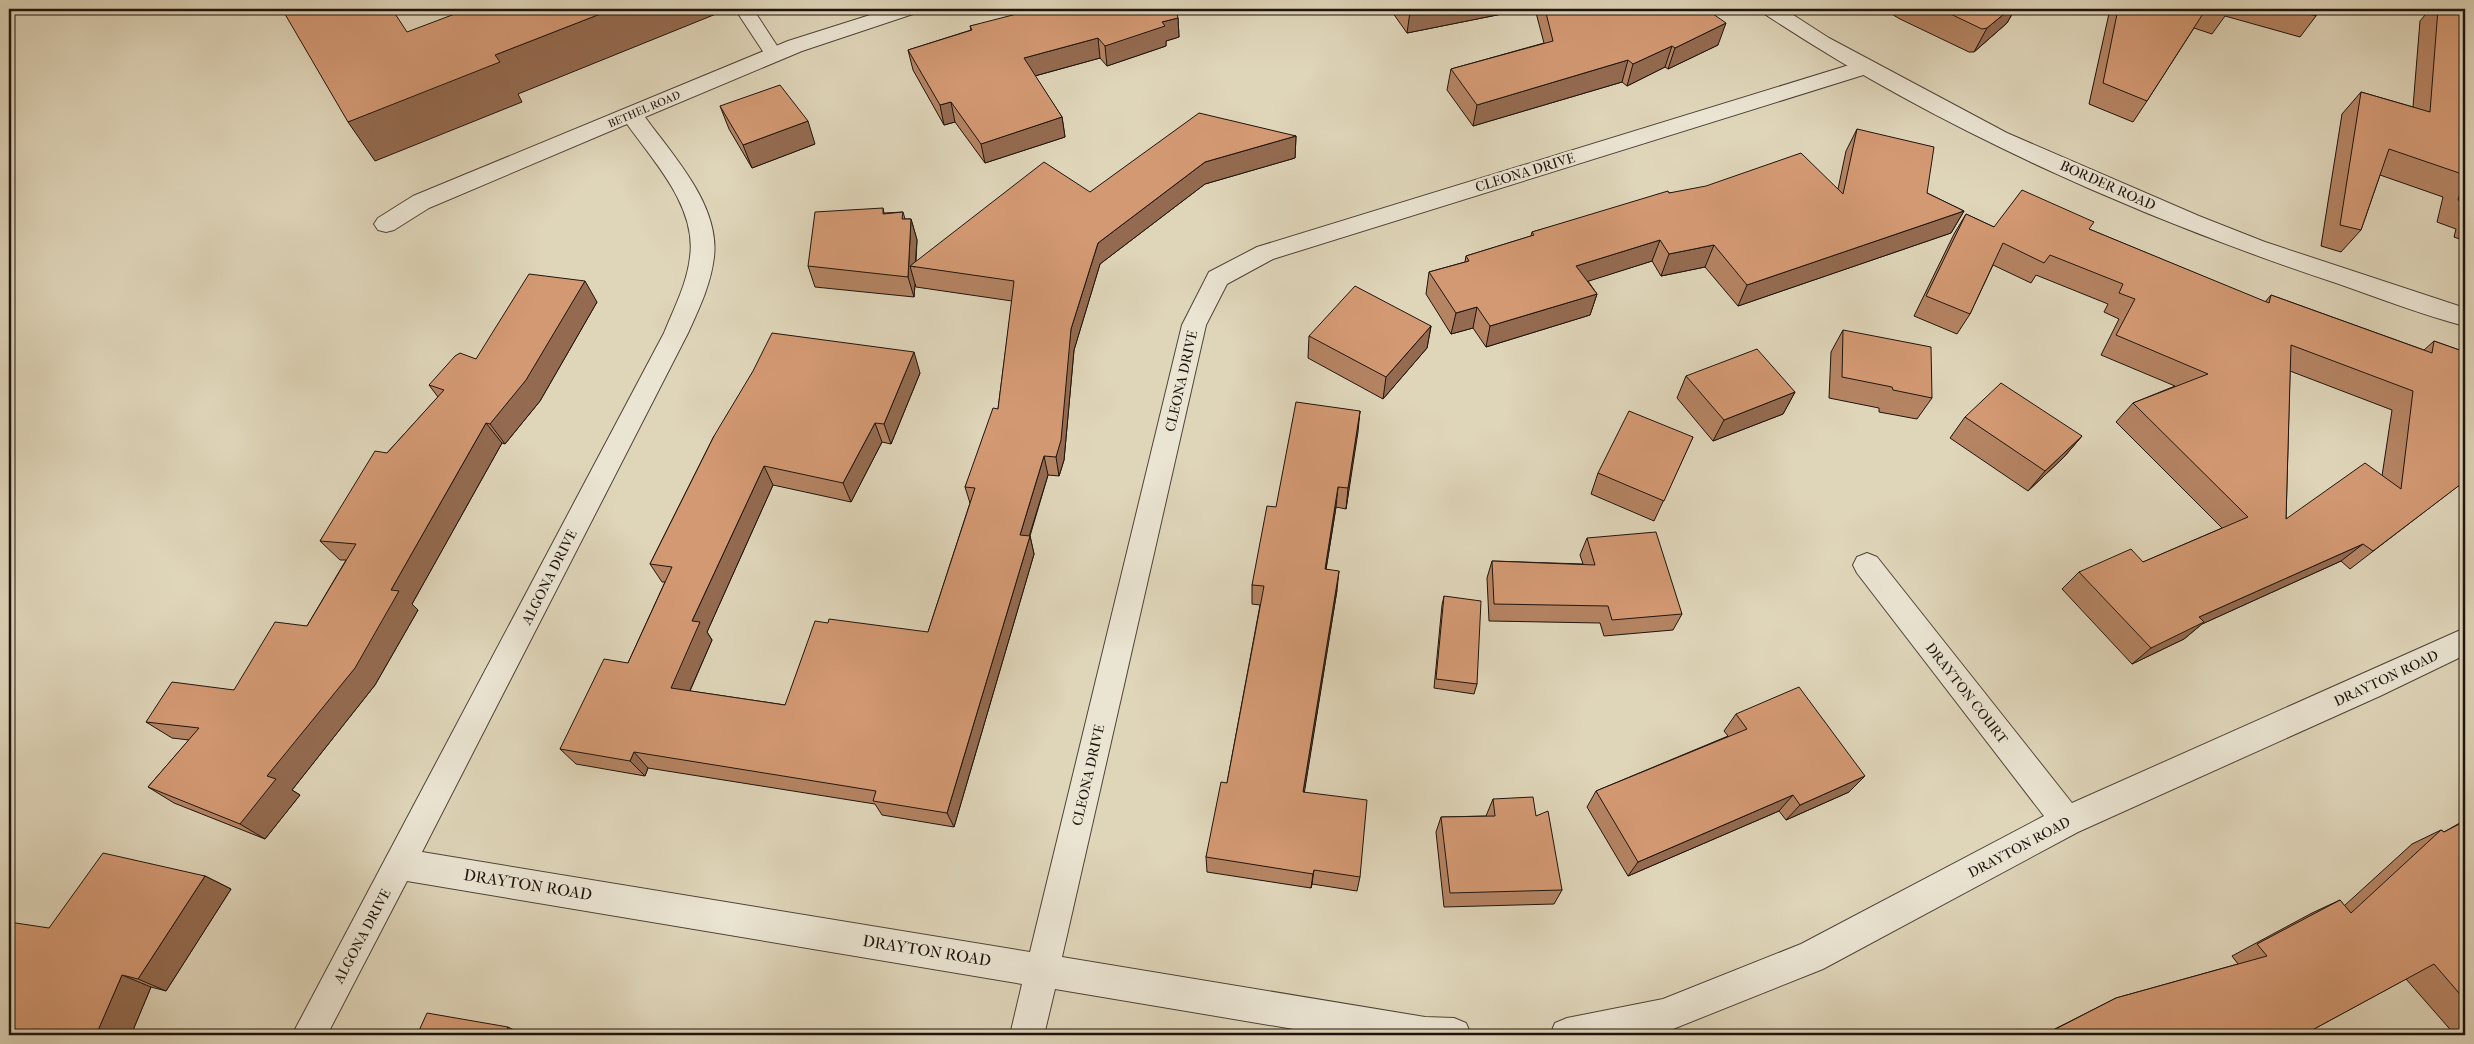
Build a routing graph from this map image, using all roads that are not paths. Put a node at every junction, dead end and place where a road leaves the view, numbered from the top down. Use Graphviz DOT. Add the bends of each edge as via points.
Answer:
graph roads {
  1 [pos="744,9"];
  2 [pos="909,9"];
  3 [pos="1770,9"];
  4 [pos="774,55"];
  5 [pos="1866,67"];
  6 [pos="632,115"];
  7 [pos="386,224"];
  8 [pos="2465,317"];
  9 [pos="1867,565"];
  10 [pos="2465,641"];
  11 [pos="2067,822"];
  12 [pos="400,864"];
  13 [pos="1042,968"];
  14 [pos="309,1035"];
  15 [pos="1027,1035"];
  16 [pos="1454,1035"];
  17 [pos="1567,1035"];
  1 -- 4 [label="lane"];
  2 -- 4 [label="street, BETHEL ROAD"];
  3 -- 5 [label="street, BORDER ROAD"];
  4 -- 6 [label="street, BETHEL ROAD"];
  5 -- 8 [label="street, BORDER ROAD" via="1999,138 2191,222 2257,248"];
  5 -- 13 [label="street, CLEONA DRIVE" via="1265,253 1218,278 1194,325"];
  6 -- 7 [label="street, BETHEL ROAD" via="422,202"];
  6 -- 12 [label="street, ALGONA DRIVE" via="693,203 702,245 696,285 676,333"];
  9 -- 11 [label="street, DRAYTON COURT"];
  10 -- 11 [label="street, DRAYTON ROAD"];
  11 -- 17 [label="street, DRAYTON ROAD" via="1811,957 1663,1016"];
  12 -- 13 [label="street, DRAYTON ROAD"];
  12 -- 14 [label="street, ALGONA DRIVE"];
  13 -- 15 [label="street, CLEONA DRIVE"];
  13 -- 16 [label="street, DRAYTON ROAD" via="1425,1034"];
}
